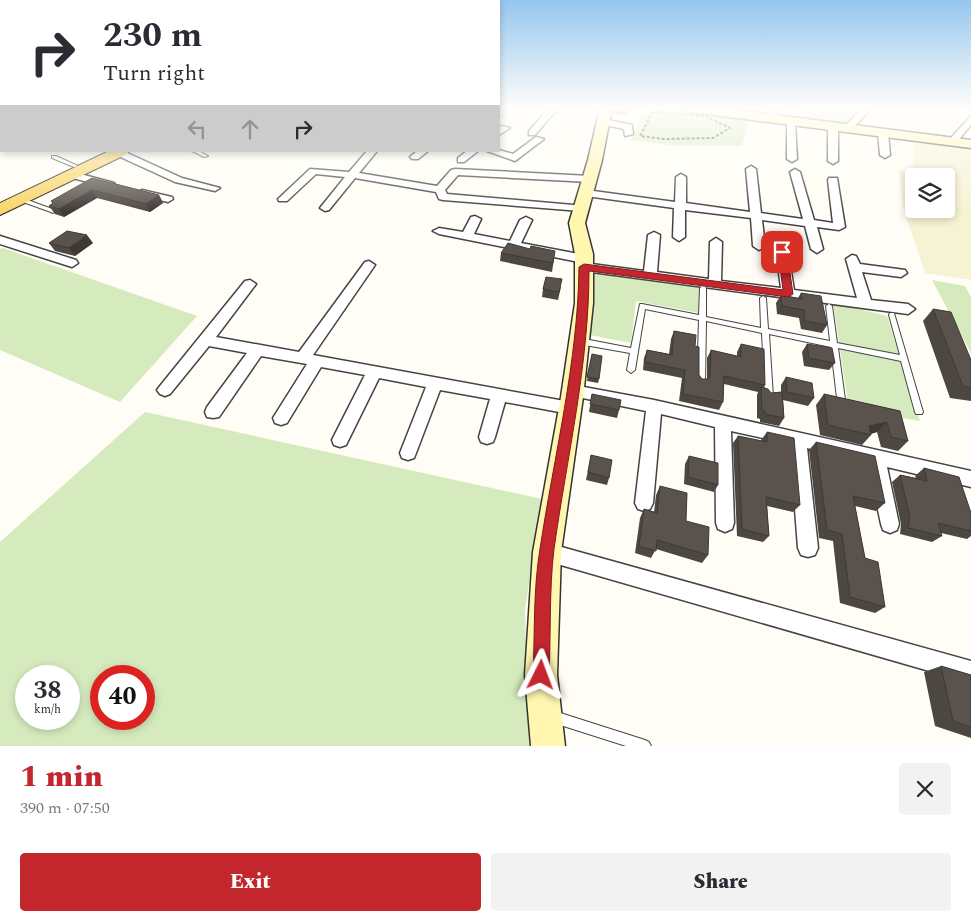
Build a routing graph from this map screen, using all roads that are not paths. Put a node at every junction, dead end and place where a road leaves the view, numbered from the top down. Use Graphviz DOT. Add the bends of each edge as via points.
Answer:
graph roads {
  1 [pos="529,143"];
  2 [pos="598,143"];
  3 [pos="792,143"];
  4 [pos="833,143"];
  5 [pos="884,143"];
  6 [pos="114,152"];
  7 [pos="196,152"];
  8 [pos="371,152"];
  9 [pos="472,152"];
  10 [pos="495,152"];
  11 [pos="885,155"];
  12 [pos="206,156"];
  13 [pos="54,157"];
  14 [pos="792,159"];
  15 [pos="461,160"];
  16 [pos="833,161"];
  17 [pos="751,169"];
  18 [pos="74,170"];
  19 [pos="795,172"];
  20 [pos="352,176"];
  21 [pos="682,177"];
  22 [pos="833,180"];
  23 [pos="117,187"];
  24 [pos="215,188"];
  25 [pos="134,191"];
  26 [pos="586,193"];
  27 [pos="442,194"];
  28 [pos="168,199"];
  29 [pos="22,200"];
  30 [pos="283,200"];
  31 [pos="0,202"];
  32 [pos="436,206"];
  33 [pos="680,206"];
  34 [pos="325,208"];
  35 [pos="0,210"];
  36 [pos="53,211"];
  37 [pos="756,214"];
  38 [pos="475,219"];
  39 [pos="526,220"];
  40 [pos="809,223"];
  41 [pos="439,231"];
  42 [pos="654,235"];
  43 [pos="466,236"];
  44 [pos="679,237"];
  45 [pos="0,240"];
  46 [pos="716,242"];
  47 [pos="514,245"];
  48 [pos="759,246"];
  49 [pos="817,250"];
  50 [pos="782,252"];
  51 [pos="72,263"];
  52 [pos="584,263"];
  53 [pos="369,265"];
  54 [pos="901,274"];
  55 [pos="650,276"];
  56 [pos="250,284"];
  57 [pos="709,286"];
  58 [pos="788,294"];
  59 [pos="763,298"];
  60 [pos="865,304"];
  61 [pos="829,306"];
  62 [pos="908,309"];
  63 [pos="892,315"];
  64 [pos="703,319"];
  65 [pos="765,332"];
  66 [pos="206,340"];
  67 [pos="579,341"];
  68 [pos="834,345"];
  69 [pos="257,350"];
  70 [pos="634,352"];
  71 [pos="904,359"];
  72 [pos="310,360"];
  73 [pos="631,370"];
  74 [pos="374,372"];
  75 [pos="435,383"];
  76 [pos="702,383"];
  77 [pos="165,390"];
  78 [pos="499,395"];
  79 [pos="769,397"];
  80 [pos="572,400"];
  81 [pos="654,406"];
  82 [pos="842,407"];
  83 [pos="213,412"];
  84 [pos="919,412"];
  85 [pos="281,418"];
  86 [pos="723,422"];
  87 [pos="487,438"];
  88 [pos="798,439"];
  89 [pos="340,440"];
  90 [pos="408,453"];
  91 [pos="876,458"];
  92 [pos="971,479"];
  93 [pos="644,503"];
  94 [pos="725,523"];
  95 [pos="890,524"];
  96 [pos="808,548"];
  97 [pos="547,552"];
  98 [pos="971,672"];
  99 [pos="544,715"];
  100 [pos="548,746"];
  101 [pos="645,746"];
  1 -- 10 [label="street" via="515,158"];
  2 -- 26 [label="street"];
  3 -- 14 [label="street"];
  4 -- 16 [label="street"];
  5 -- 11 [label="street"];
  6 -- 18 [label="main road"];
  6 -- 24 [label="street" via="179,180"];
  7 -- 12 [label="lane"];
  8 -- 20 [label="street"];
  9 -- 15 [label="street"];
  13 -- 18 [label="lane"];
  17 -- 37 [label="street"];
  18 -- 23 [label="street"];
  18 -- 29 [label="main road"];
  18 -- 31 [label="main road"];
  19 -- 40 [label="street"];
  20 -- 27 [label="street"];
  20 -- 30 [label="street" via="314,171"];
  20 -- 34 [label="street"];
  21 -- 33 [label="street"];
  22 -- 40 [label="street" via="839,226"];
  25 -- 28 [label="street"];
  26 -- 27 [label="street"];
  26 -- 27 [label="street" via="454,172"];
  26 -- 33 [label="street"];
  26 -- 52 [label="street" via="577,223"];
  27 -- 32 [label="street"];
  29 -- 35 [label="main road"];
  29 -- 36 [label="lane"];
  33 -- 37 [label="street"];
  33 -- 44 [label="street"];
  37 -- 40 [label="street"];
  37 -- 48 [label="street"];
  38 -- 43 [label="street"];
  39 -- 47 [label="street"];
  40 -- 49 [label="street"];
  41 -- 43 [label="street"];
  42 -- 55 [label="street"];
  43 -- 47 [label="street"];
  45 -- 51 [label="street"];
  46 -- 57 [label="street"];
  47 -- 52 [label="street"];
  50 -- 58 [label="street"];
  52 -- 55 [label="street"];
  52 -- 67 [label="street" via="584,303"];
  53 -- 72 [label="street"];
  54 -- 60 [label="street" via="853,263"];
  55 -- 57 [label="street"];
  56 -- 66 [label="street"];
  57 -- 58 [label="street"];
  57 -- 64 [label="lane"];
  58 -- 60 [label="street"];
  59 -- 65 [label="lane"];
  60 -- 62 [label="street"];
  61 -- 68 [label="lane"];
  63 -- 71 [label="lane"];
  64 -- 65 [label="lane"];
  64 -- 70 [label="lane" via="642,306"];
  64 -- 76 [label="lane"];
  65 -- 68 [label="lane"];
  65 -- 79 [label="lane"];
  66 -- 69 [label="street"];
  66 -- 77 [label="street"];
  67 -- 70 [label="lane"];
  67 -- 80 [label="street"];
  68 -- 71 [label="lane"];
  68 -- 82 [label="lane"];
  69 -- 72 [label="street"];
  69 -- 83 [label="street"];
  70 -- 73 [label="lane"];
  71 -- 84 [label="lane"];
  72 -- 74 [label="street"];
  72 -- 85 [label="street"];
  74 -- 75 [label="street"];
  74 -- 89 [label="street"];
  75 -- 78 [label="street"];
  75 -- 90 [label="street"];
  78 -- 80 [label="street"];
  78 -- 87 [label="street"];
  80 -- 81 [label="street"];
  80 -- 97 [label="street"];
  81 -- 86 [label="street"];
  81 -- 93 [label="street"];
  86 -- 88 [label="street"];
  86 -- 94 [label="street"];
  88 -- 91 [label="street"];
  88 -- 96 [label="street"];
  91 -- 92 [label="street"];
  91 -- 95 [label="street"];
  97 -- 98 [label="street"];
  97 -- 99 [label="street" via="541,675"];
  99 -- 100 [label="street"];
  99 -- 101 [label="lane"];
}
